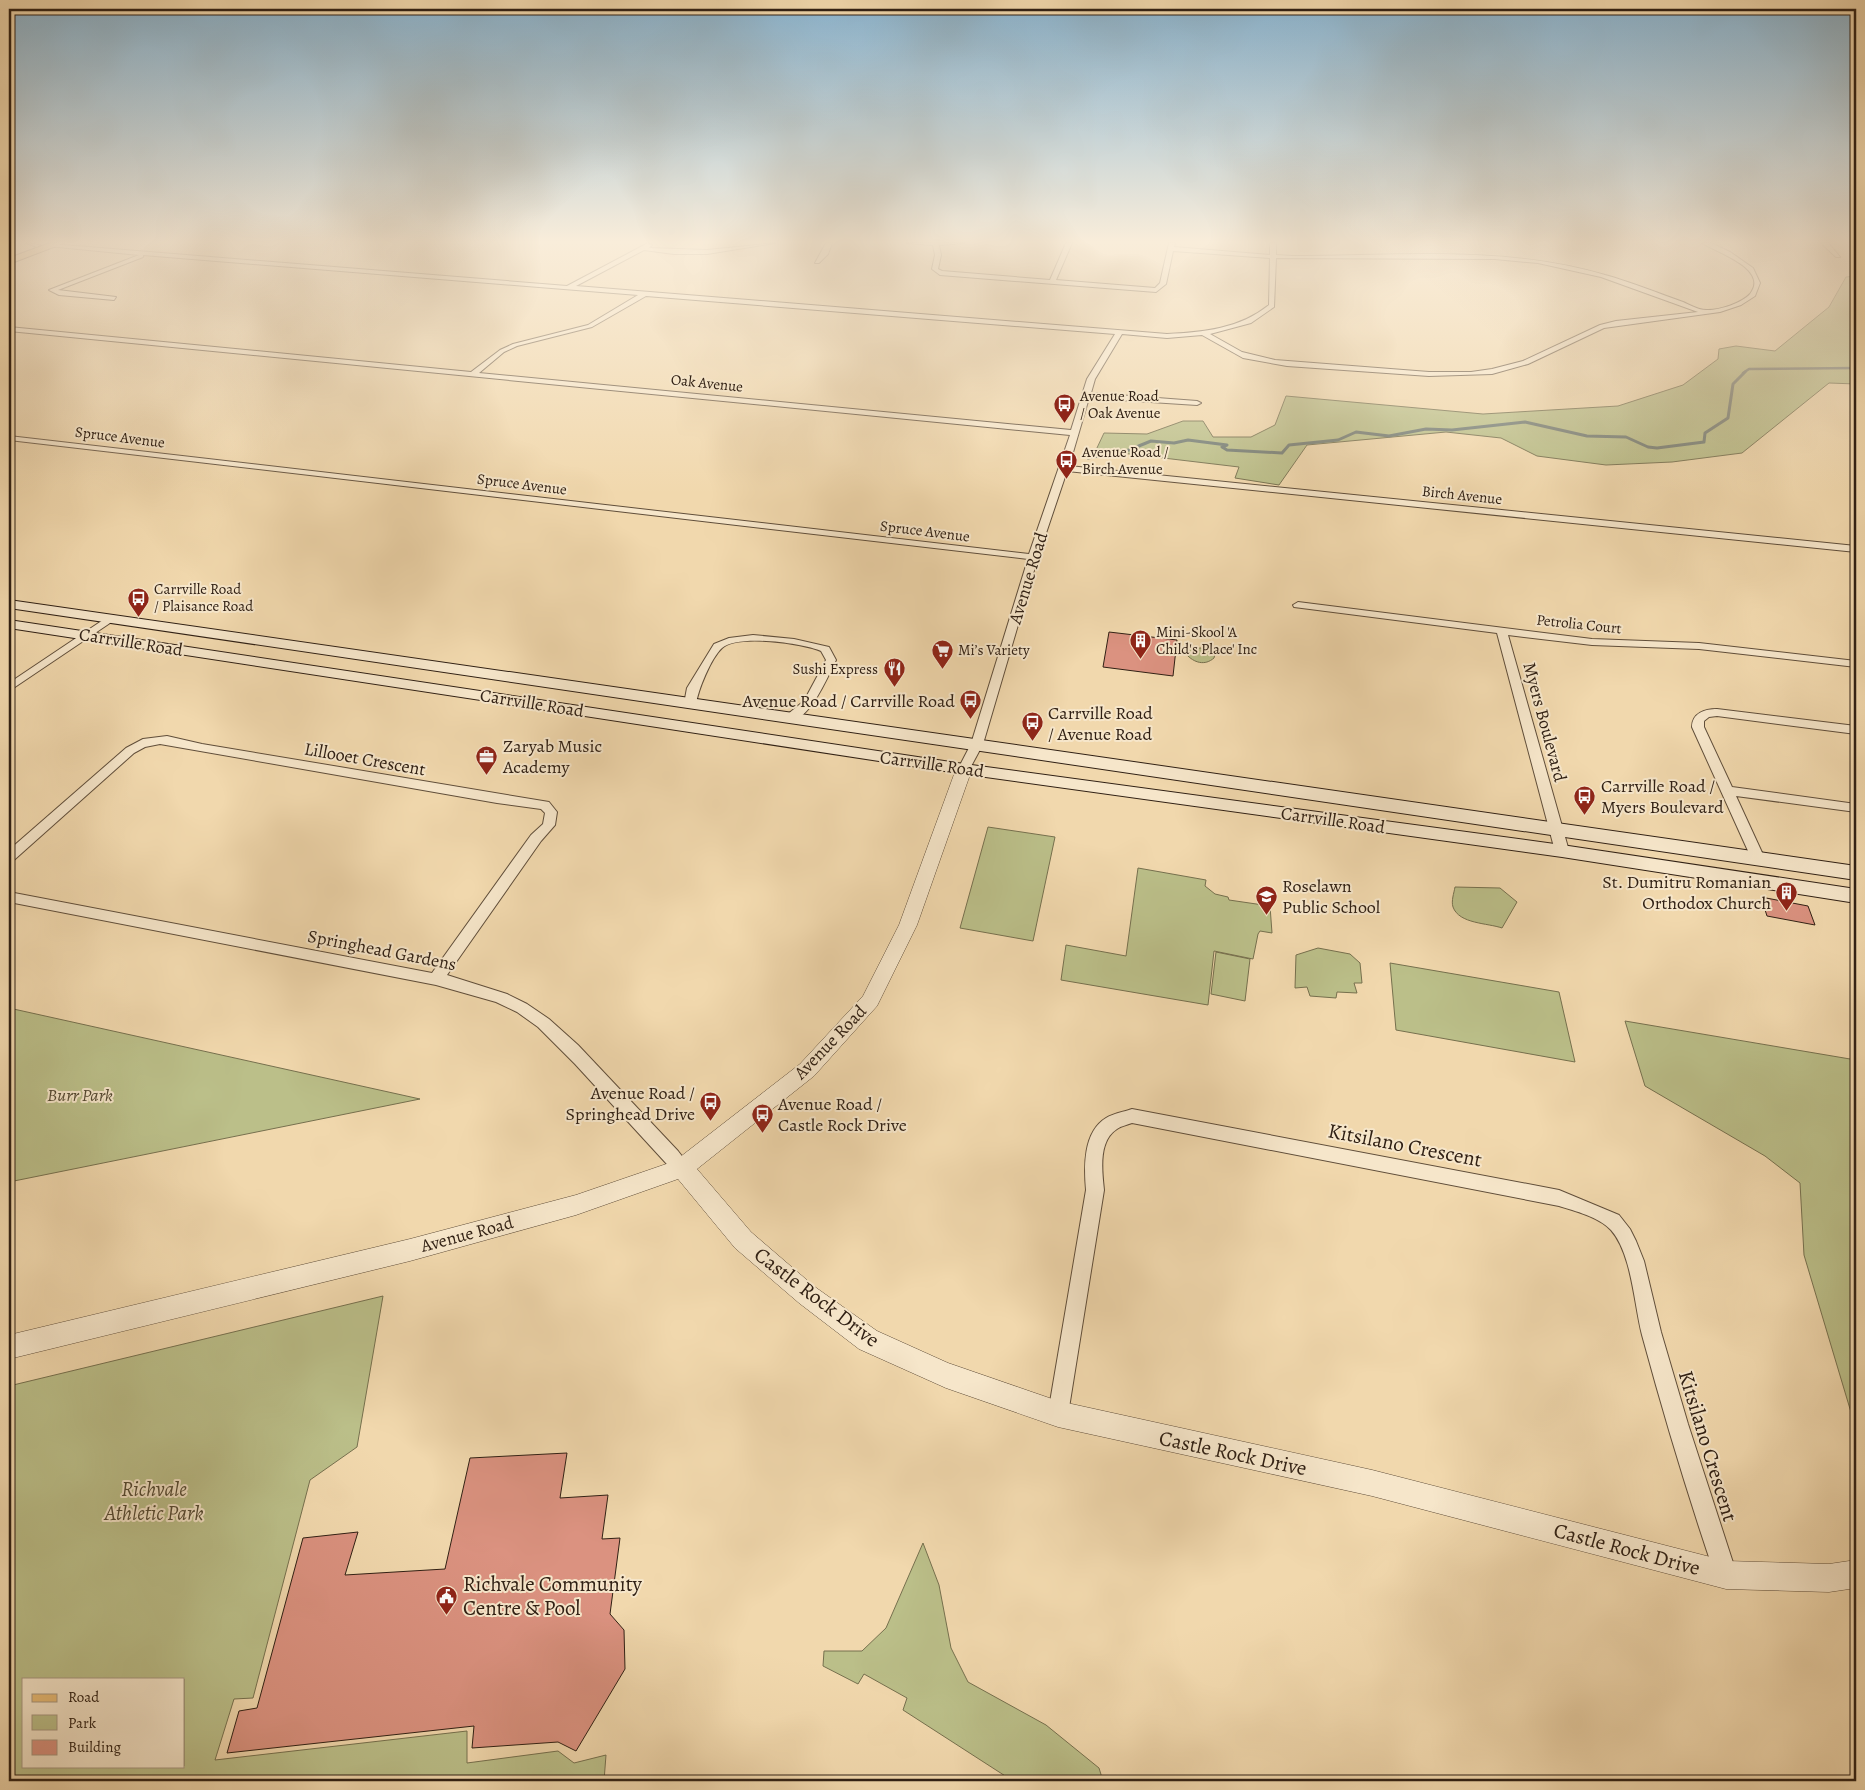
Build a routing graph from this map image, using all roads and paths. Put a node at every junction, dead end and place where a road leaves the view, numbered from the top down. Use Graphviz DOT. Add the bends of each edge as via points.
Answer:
graph roads {
  1 [pos="588,327"];
  2 [pos="1038,327"];
  3 [pos="1236,327"];
  4 [pos="1603,327"];
  5 [pos="9,329"];
  6 [pos="1119,333"];
  7 [pos="1206,334"];
  8 [pos="473,374"];
  9 [pos="1086,395"];
  10 [pos="1196,403"];
  11 [pos="1074,433"];
  12 [pos="9,438"];
  13 [pos="1064,468"];
  14 [pos="1856,550"];
  15 [pos="1033,558"];
  16 [pos="9,604"];
  17 [pos="1298,605"];
  18 [pos="109,619"];
  19 [pos="9,624"];
  20 [pos="1502,631"];
  21 [pos="85,636"];
  22 [pos="1856,664"];
  23 [pos="540,681"];
  24 [pos="9,688"];
  25 [pos="526,702"];
  26 [pos="690,704"];
  27 [pos="789,718"];
  28 [pos="1856,730"];
  29 [pos="977,744"];
  30 [pos="964,769"];
  31 [pos="1264,788"];
  32 [pos="1729,791"];
  33 [pos="1856,808"];
  34 [pos="1265,810"];
  35 [pos="1556,828"];
  36 [pos="1562,851"];
  37 [pos="9,857"];
  38 [pos="1758,859"];
  39 [pos="1856,873"];
  40 [pos="1856,896"];
  41 [pos="9,897"];
  42 [pos="436,979"];
  43 [pos="682,1168"];
  44 [pos="9,1347"];
  45 [pos="1058,1414"];
  46 [pos="1856,1574"];
  47 [pos="1726,1575"];
  1 -- 8 [label="street" via="515,345"];
  2 -- 6 [label="street"];
  3 -- 7 [label="street"];
  4 -- 7 [label="street" via="1511,367 1462,373 1415,373 1268,361 1241,355"];
  5 -- 8 [label="street, Oak Avenue"];
  6 -- 7 [label="street"];
  6 -- 9 [label="street, Avenue Road" via="1091,379"];
  8 -- 11 [label="street, Oak Avenue"];
  9 -- 10 [label="street"];
  9 -- 11 [label="street, Avenue Road"];
  11 -- 13 [label="street, Avenue Road"];
  12 -- 15 [label="street, Spruce Avenue"];
  13 -- 14 [label="street, Birch Avenue"];
  13 -- 15 [label="street, Avenue Road"];
  15 -- 29 [label="street, Avenue Road"];
  16 -- 18 [label="main road, Carrville Road"];
  17 -- 20 [label="street, Petrolia Court"];
  18 -- 21 [label="street"];
  18 -- 23 [label="main road, Carrville Road"];
  19 -- 21 [label="main road, Carrville Road"];
  20 -- 22 [label="street, Petrolia Court" via="1604,643 1699,646"];
  20 -- 35 [label="street, Myers Boulevard"];
  21 -- 24 [label="street"];
  21 -- 25 [label="main road, Carrville Road"];
  23 -- 25 [label="main road"];
  23 -- 26 [label="main road, Carrville Road"];
  25 -- 30 [label="main road, Carrville Road"];
  26 -- 27 [label="main road, Carrville Road"];
  26 -- 27 [label="street" via="693,688 718,646 725,642 748,637 826,649 831,660 809,703"];
  27 -- 29 [label="main road, Carrville Road"];
  28 -- 32 [label="street" via="1709,712 1701,716 1698,727"];
  29 -- 30 [label="street, Avenue Road"];
  29 -- 31 [label="main road, Carrville Road"];
  30 -- 34 [label="main road, Carrville Road"];
  30 -- 43 [label="street, Avenue Road" via="908,925 870,1001 807,1070"];
  31 -- 34 [label="main road"];
  31 -- 35 [label="main road, Carrville Road"];
  32 -- 33 [label="street"];
  32 -- 38 [label="street"];
  34 -- 36 [label="main road, Carrville Road"];
  35 -- 36 [label="street, Myers Boulevard"];
  35 -- 38 [label="main road, Carrville Road"];
  36 -- 40 [label="main road, Carrville Road"];
  37 -- 42 [label="street, Lillooet Crescent" via="110,771 125,753 147,742 160,740 545,805 551,812 549,825 536,838"];
  38 -- 39 [label="main road, Carrville Road"];
  41 -- 42 [label="street, Springhead Gardens"];
  42 -- 43 [label="street, Springhead Gardens" via="468,985 500,997 546,1026 630,1110"];
  43 -- 44 [label="street, Avenue Road" via="576,1205 410,1250"];
  43 -- 45 [label="street, Castle Rock Drive" via="743,1240 807,1295 868,1340 946,1376"];
  45 -- 47 [label="street, Castle Rock Drive" via="1372,1483"];
  45 -- 47 [label="street, Kitsilano Crescent" via="1095,1190 1093,1158 1098,1142 1111,1124 1132,1116 1559,1198 1616,1222 1629,1243 1650,1330 1700,1504"];
  46 -- 47 [label="street, Castle Rock Drive" via="1829,1578"];
}
